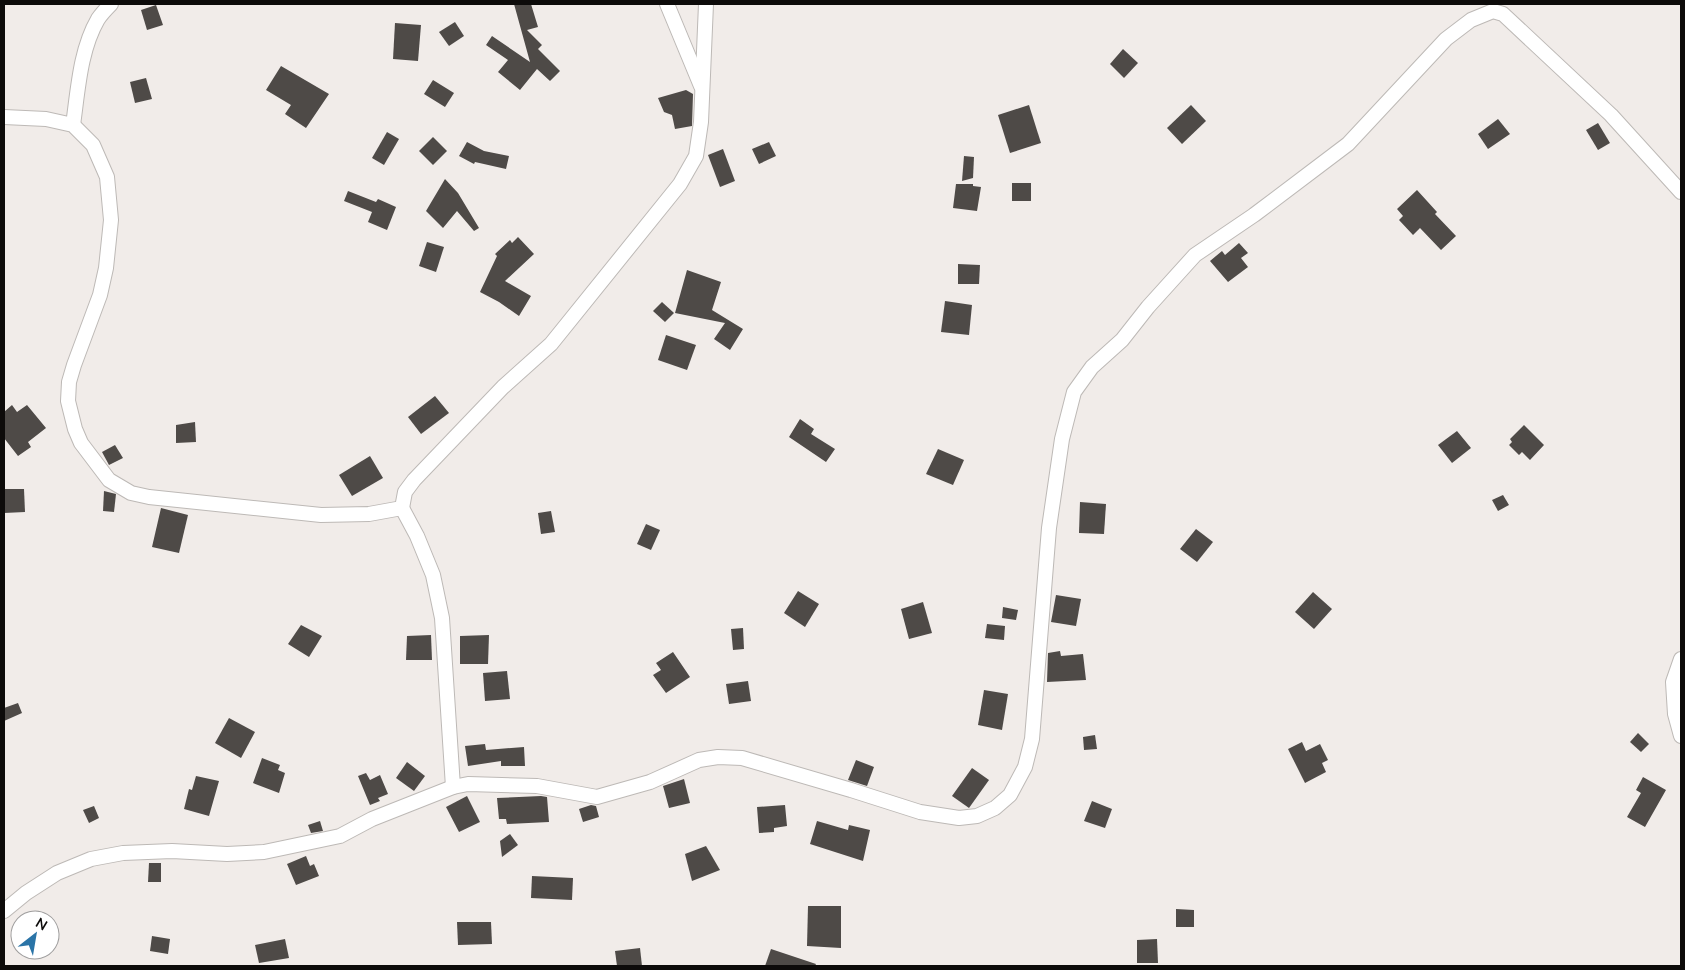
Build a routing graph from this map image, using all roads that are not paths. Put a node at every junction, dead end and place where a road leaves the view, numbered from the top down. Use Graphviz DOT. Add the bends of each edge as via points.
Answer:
graph roads {
  1 [pos="111,4"];
  2 [pos="667,4"];
  3 [pos="706,4"];
  4 [pos="1505,9"];
  5 [pos="702,91"];
  6 [pos="4,117"];
  7 [pos="73,125"];
  8 [pos="1681,192"];
  9 [pos="402,508"];
  10 [pos="1681,659"];
  11 [pos="1681,736"];
  12 [pos="453,787"];
  13 [pos="4,911"];
  1 -- 7 [label="street" via="99,17 91,34"];
  2 -- 5 [label="street"];
  3 -- 5 [label="street"];
  4 -- 8 [label="street" via="1611,115"];
  4 -- 12 [label="street" via="1471,20 1446,39 1348,144 1195,255 1122,340 1092,367 1074,392 1062,439 1049,528 1032,739 1018,782 1010,795 995,808 977,816 959,818 920,812 742,758 698,760 650,782 597,797 537,786 468,784"];
  5 -- 9 [label="street" via="702,122 696,156 680,184 551,344 503,387 414,480 405,492"];
  6 -- 7 [label="street" via="46,118"];
  7 -- 9 [label="street" via="93,145 107,177 111,220 100,295 74,365 68,401 81,443 109,480 131,493 150,497 321,515 369,514"];
  9 -- 12 [label="street" via="433,575 442,618"];
  10 -- 11 [label="street" via="1673,682 1675,714"];
  12 -- 13 [label="street" via="372,819 340,836 298,845 226,854 162,851 91,859 57,872"];
}
